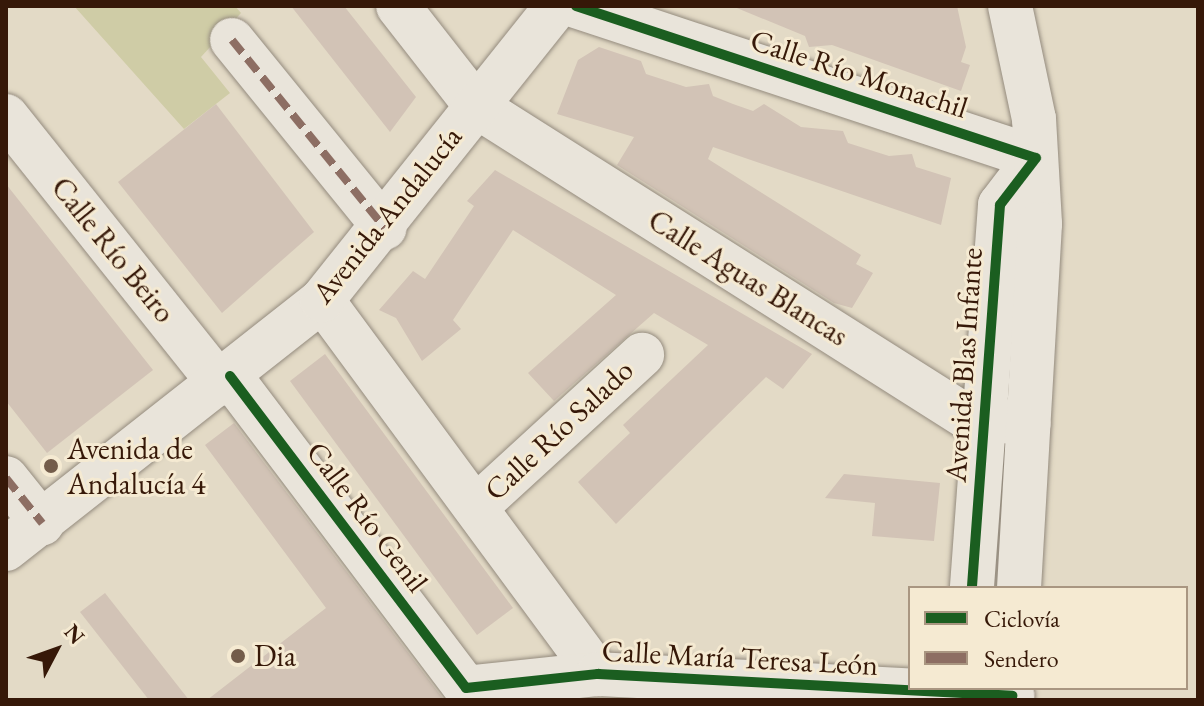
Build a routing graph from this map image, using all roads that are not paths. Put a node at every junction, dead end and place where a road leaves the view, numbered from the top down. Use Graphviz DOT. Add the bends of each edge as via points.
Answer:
graph roads {
  1 [pos="398,6"];
  2 [pos="557,6"];
  3 [pos="576,6"];
  4 [pos="1010,6"];
  5 [pos="232,40"];
  6 [pos="476,106"];
  7 [pos="6,116"];
  8 [pos="1036,158"];
  9 [pos="385,228"];
  10 [pos="322,300"];
  11 [pos="642,355"];
  12 [pos="225,380"];
  13 [pos="982,419"];
  14 [pos="1029,424"];
  15 [pos="6,478"];
  16 [pos="477,506"];
  17 [pos="42,523"];
  18 [pos="6,549"];
  19 [pos="972,586"];
  20 [pos="1019,586"];
  21 [pos="598,674"];
  22 [pos="466,688"];
  23 [pos="966,694"];
  24 [pos="1012,695"];
  1 -- 6 [label="street, Calle Aguas Blancas"];
  2 -- 6 [label="street, Avenida Andalucía"];
  3 -- 8 [label="street, Calle Río Monachil"];
  4 -- 8 [label="street"];
  5 -- 9 [label="street"];
  6 -- 9 [label="street, Avenida Andalucía"];
  6 -- 13 [label="street, Calle Aguas Blancas" via="967,417"];
  7 -- 12 [label="street, Calle Río Beiro"];
  8 -- 13 [label="street, Avenida Blas Infante" via="1000,205"];
  8 -- 14 [label="street"];
  9 -- 10 [label="street, Avenida Andalucía"];
  10 -- 12 [label="street, Avenida Andalucía"];
  10 -- 16 [label="street, Calle Río Salado"];
  11 -- 16 [label="street, Calle Río Salado"];
  12 -- 17 [label="street, Avenida Andalucía"];
  12 -- 22 [label="street, Calle Río Genil"];
  13 -- 14 [label="street, Calle Aguas Blancas"];
  13 -- 19 [label="street, Avenida Blas Infante"];
  14 -- 20 [label="street"];
  15 -- 17 [label="street"];
  16 -- 21 [label="street, Calle Río Salado"];
  17 -- 18 [label="street, Avenida Andalucía"];
  21 -- 22 [label="street, Calle María Teresa León"];
  21 -- 23 [label="street, Calle María Teresa León"];
  23 -- 24 [label="street, Calle María Teresa León"];
}
